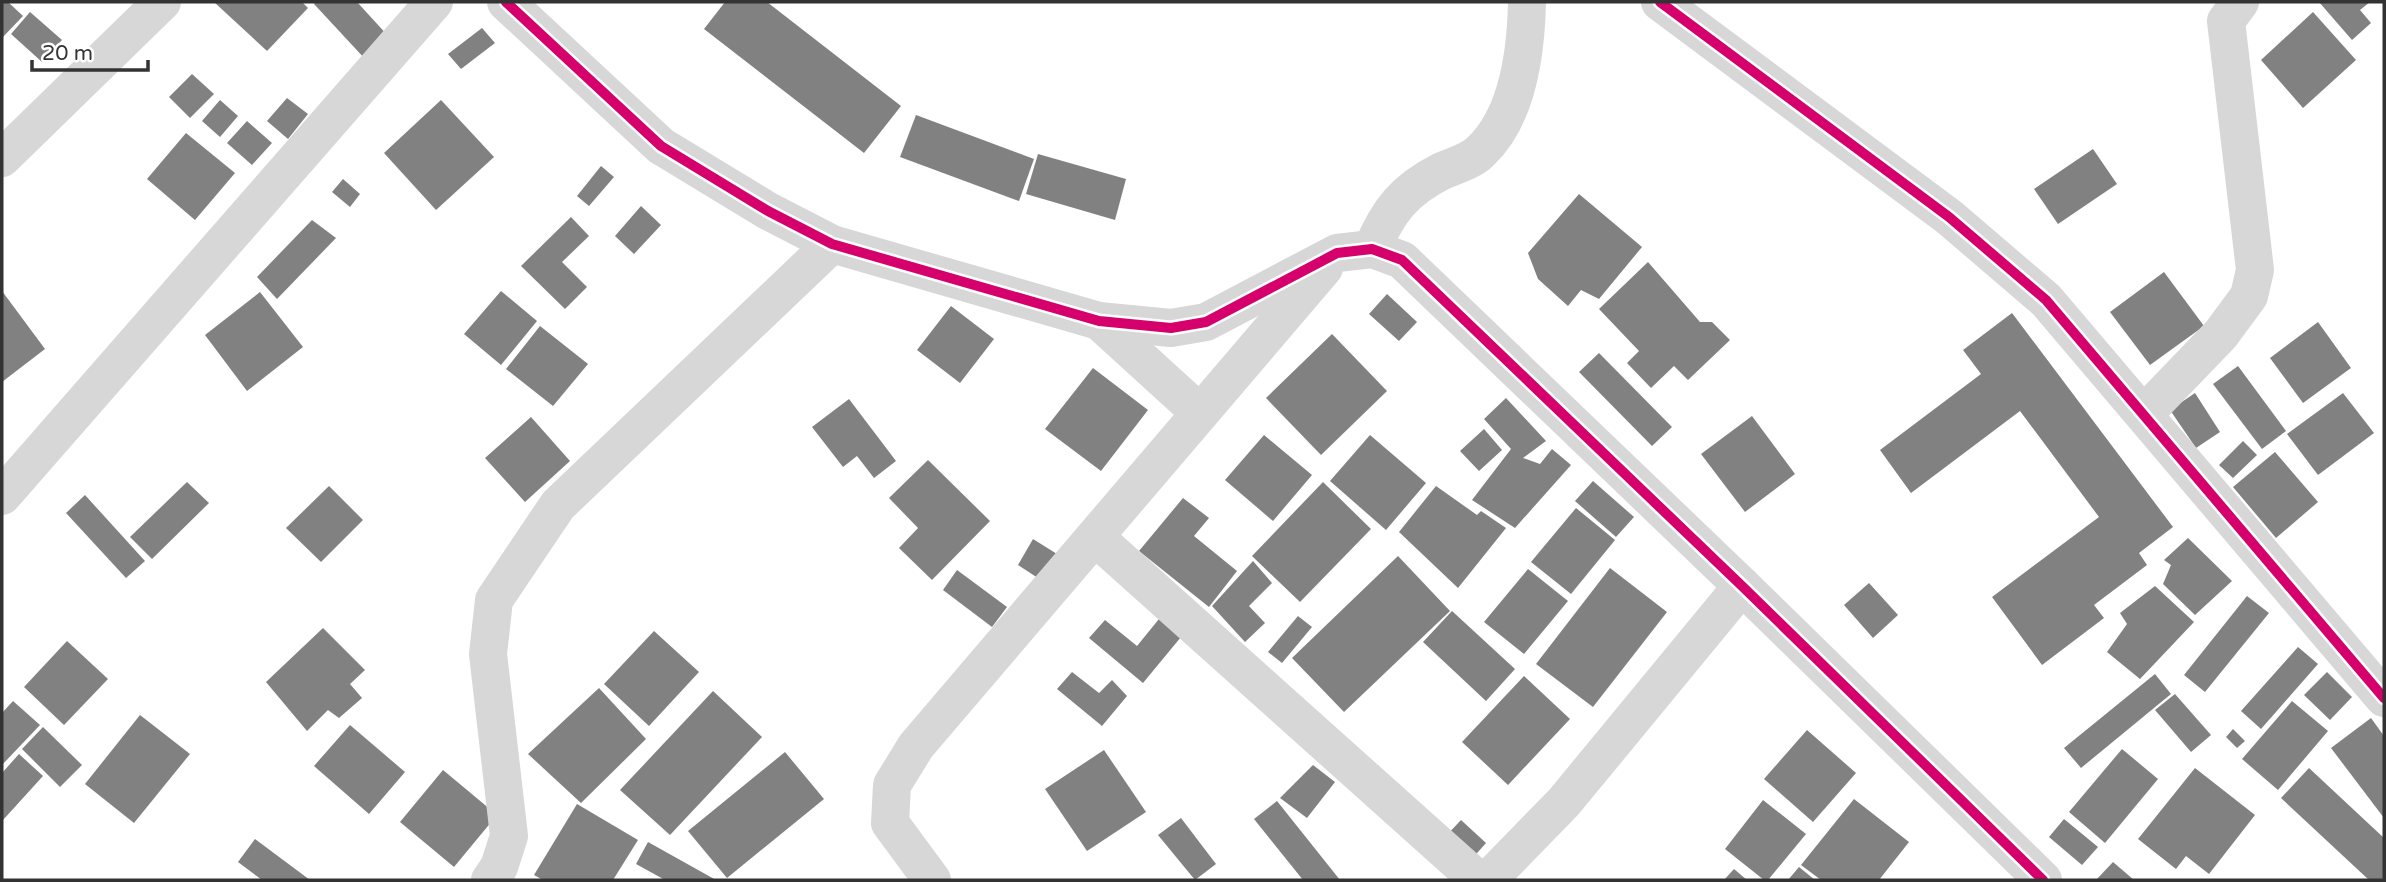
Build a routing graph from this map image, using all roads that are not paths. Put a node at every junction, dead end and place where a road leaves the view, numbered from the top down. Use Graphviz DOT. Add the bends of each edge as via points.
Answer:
graph roads {
  1 [pos="162,2"];
  2 [pos="434,2"];
  3 [pos="506,2"];
  4 [pos="1527,2"];
  5 [pos="1660,2"];
  6 [pos="2240,2"];
  7 [pos="2,158"];
  8 [pos="832,244"];
  9 [pos="1354,251"];
  10 [pos="1099,321"];
  11 [pos="1200,413"];
  12 [pos="2145,413"];
  13 [pos="2,496"];
  14 [pos="1095,537"];
  15 [pos="1742,586"];
  16 [pos="2384,698"];
  17 [pos="2023,873"];
  18 [pos="490,880"];
  19 [pos="932,880"];
  20 [pos="1478,880"];
  21 [pos="1488,880"];
  1 -- 7 [label="street"];
  2 -- 13 [label="street"];
  3 -- 8 [label="street" via="661,146"];
  4 -- 9 [label="street" via="1526,44 1504,123 1479,153 1403,197"];
  5 -- 12 [label="street" via="1949,217 2027,283"];
  6 -- 12 [label="street" via="2227,20 2255,270 2249,296 2221,334"];
  8 -- 10 [label="street"];
  8 -- 18 [label="street" via="558,505 494,600 488,654 509,836"];
  9 -- 10 [label="street" via="1206,323 1171,328"];
  9 -- 11 [label="street"];
  9 -- 15 [label="street" via="1402,260"];
  10 -- 11 [label="street"];
  11 -- 14 [label="street"];
  12 -- 16 [label="street"];
  14 -- 19 [label="street" via="916,746 892,785 890,823"];
  14 -- 20 [label="street"];
  15 -- 17 [label="street"];
  15 -- 21 [label="street" via="1564,802"];
}
